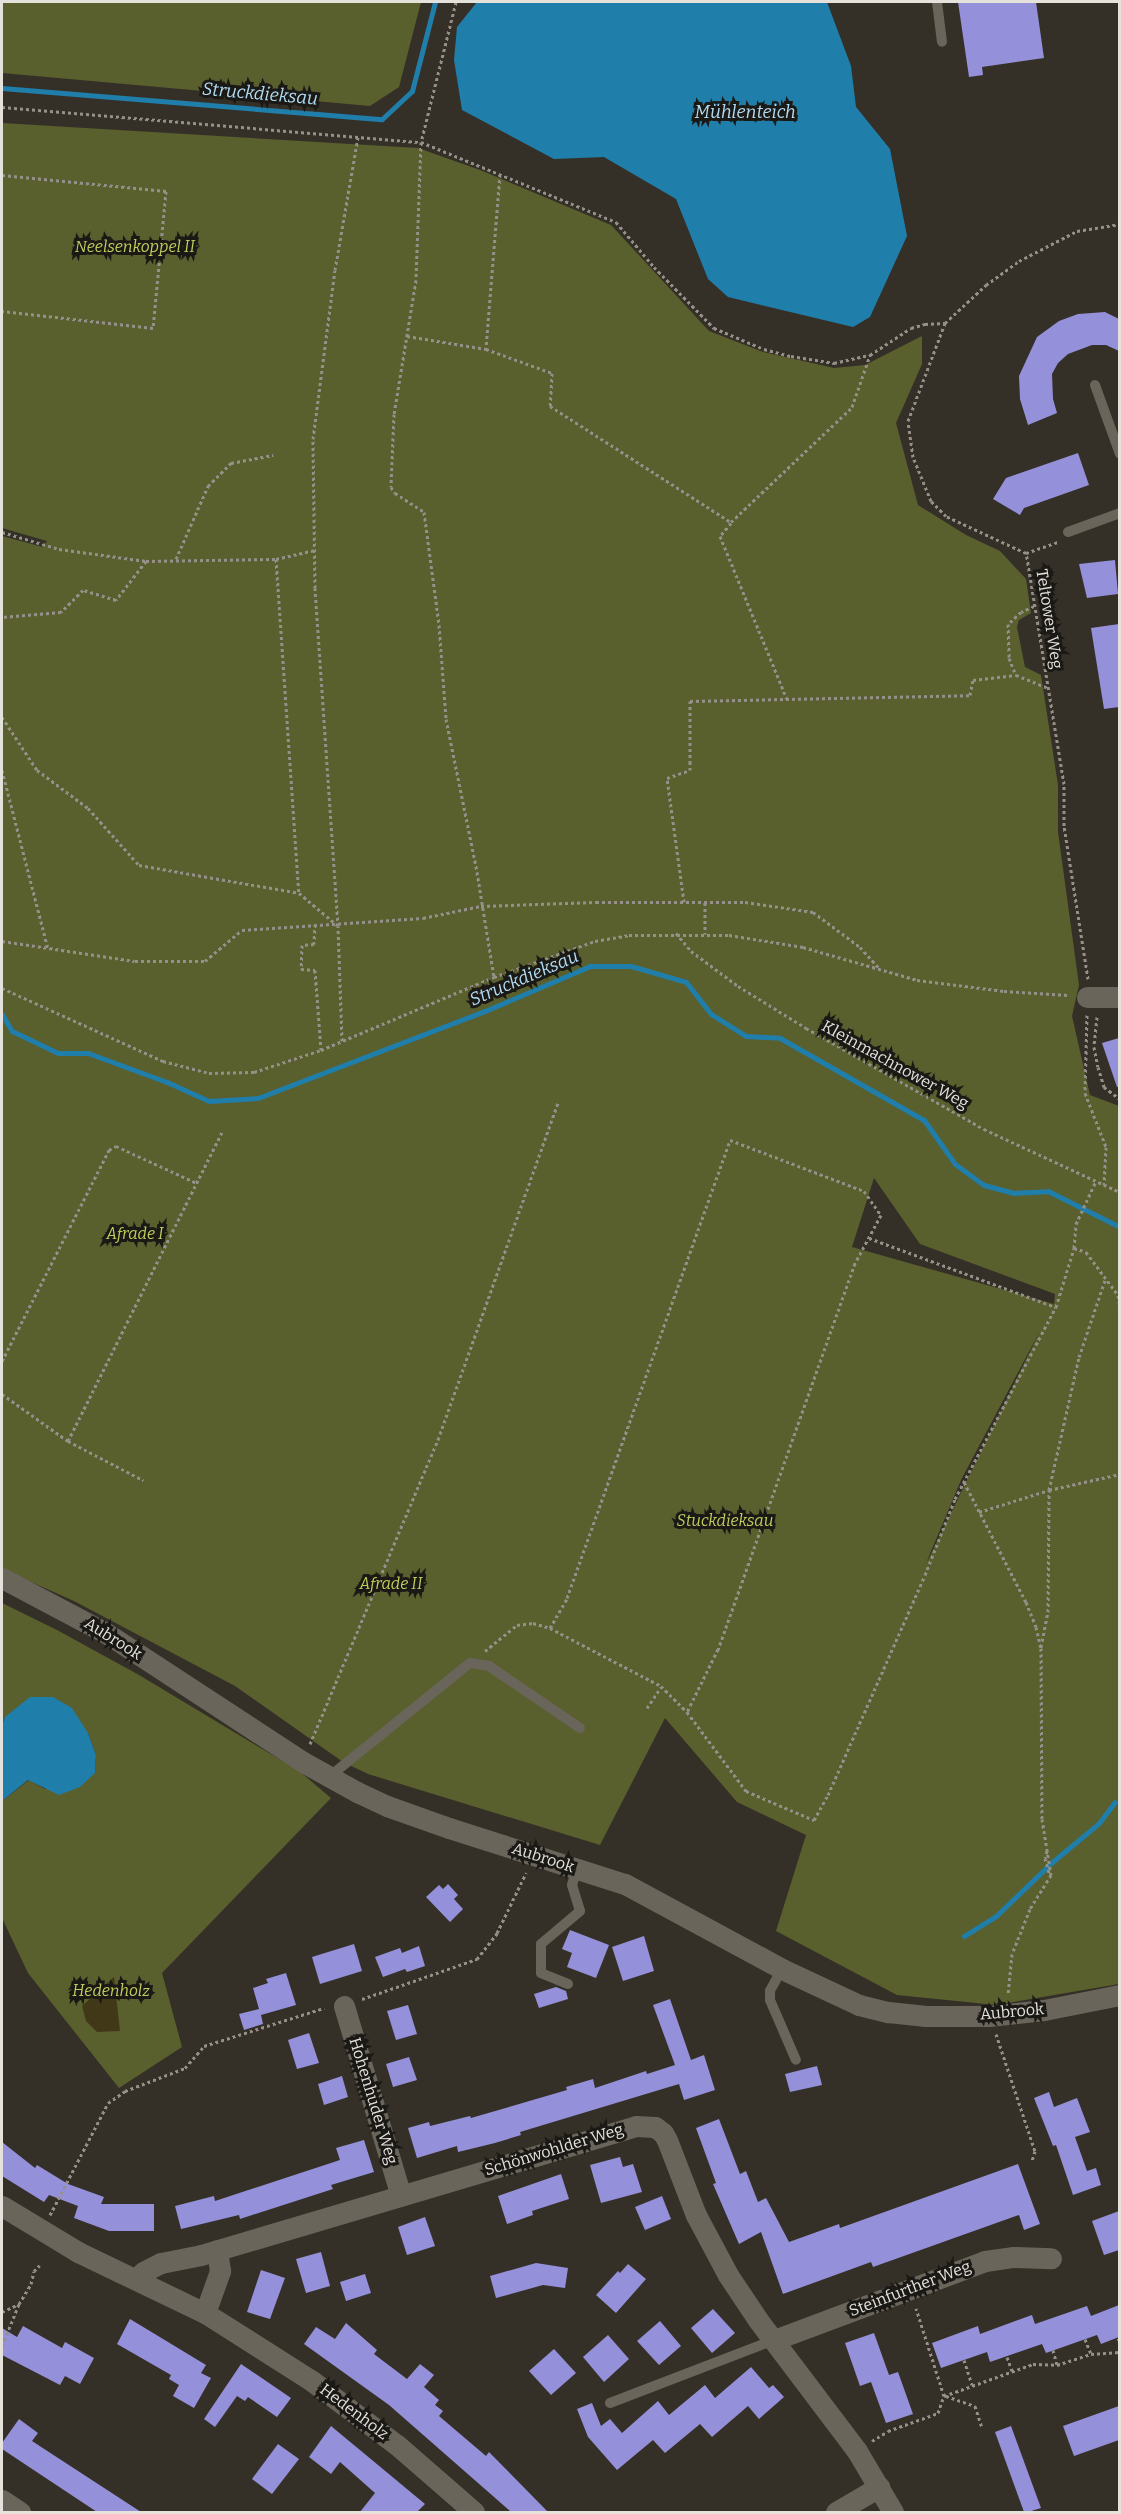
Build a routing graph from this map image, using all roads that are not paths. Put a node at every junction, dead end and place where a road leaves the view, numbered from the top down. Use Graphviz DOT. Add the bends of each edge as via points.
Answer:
graph roads {
  1 [pos="937,2"];
  2 [pos="942,42"];
  3 [pos="1095,385"];
  4 [pos="1119,454"];
  5 [pos="1119,513"];
  6 [pos="1068,532"];
  7 [pos="1087,997"];
  8 [pos="1119,997"];
  9 [pos="2,1578"];
  10 [pos="580,1728"];
  11 [pos="329,1777"];
  12 [pos="577,1869"];
  13 [pos="782,1969"];
  14 [pos="568,1984"];
  15 [pos="1119,1995"];
  16 [pos="344,2006"];
  17 [pos="796,2060"];
  18 [pos="401,2196"];
  19 [pos="2,2206"];
  20 [pos="216,2250"];
  21 [pos="1051,2258"];
  22 [pos="138,2280"];
  23 [pos="205,2313"];
  24 [pos="774,2340"];
  25 [pos="610,2403"];
  26 [pos="879,2487"];
  27 [pos="2,2500"];
  28 [pos="20,2512"];
  29 [pos="474,2512"];
  30 [pos="837,2512"];
  31 [pos="892,2512"];
  1 -- 2 [label="lane"];
  3 -- 4 [label="lane"];
  5 -- 6 [label="lane"];
  7 -- 8 [label="street"];
  9 -- 11 [label="street, Aubrook" via="106,1633"];
  10 -- 11 [label="lane" via="489,1666 470,1663"];
  11 -- 12 [label="street, Aubrook" via="387,1806"];
  12 -- 13 [label="street, Aubrook" via="637,1890"];
  12 -- 14 [label="lane" via="572,1885 580,1911 541,1944 541,1973"];
  13 -- 15 [label="street, Aubrook" via="859,2005 888,2012 961,2017 1044,2010"];
  13 -- 17 [label="lane" via="770,1991 770,2000"];
  16 -- 18 [label="street, Hohenhuder Weg"];
  18 -- 20 [label="street, Schönwohlder Weg"];
  18 -- 24 [label="street, Schönwohlder Weg" via="636,2126 655,2127 667,2140 711,2246"];
  19 -- 22 [label="street, Hedenholz" via="42,2232"];
  20 -- 22 [label="street, Schönwohlder Weg" via="153,2266"];
  20 -- 23 [label="street" via="220,2271"];
  21 -- 24 [label="street, Steinfurther Weg" via="985,2261"];
  22 -- 23 [label="street, Hedenholz"];
  23 -- 29 [label="street, Hedenholz" via="312,2381 397,2445"];
  24 -- 25 [label="lane"];
  24 -- 26 [label="street, Schönwohlder Weg" via="857,2451"];
  26 -- 30 [label="street"];
  26 -- 31 [label="street, Schönwohlder Weg"];
  27 -- 28 [label="street"];
}
